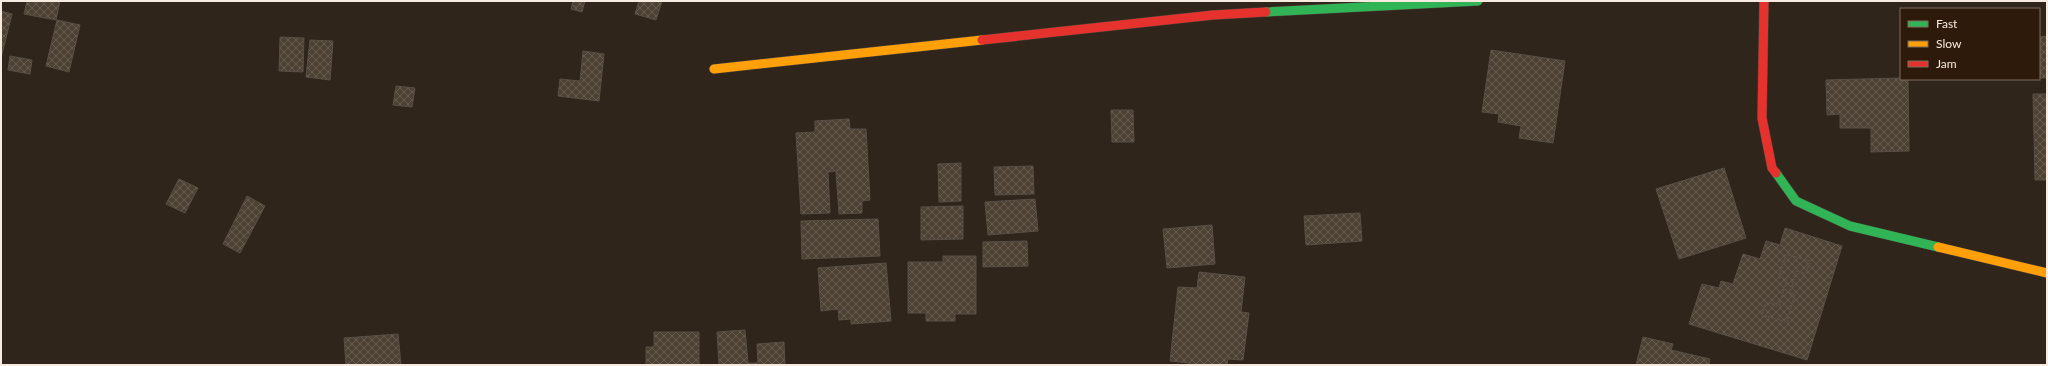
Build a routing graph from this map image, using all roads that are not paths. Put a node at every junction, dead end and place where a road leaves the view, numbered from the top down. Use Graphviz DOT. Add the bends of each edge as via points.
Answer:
graph roads {
  1 [pos="1478,1"];
  2 [pos="1764,1"];
  3 [pos="714,69"];
  4 [pos="2047,273"];
  1 -- 3 [label="street" via="1213,15"];
  2 -- 4 [label="street" via="1762,118 1772,168 1796,201 1850,226"];
}
